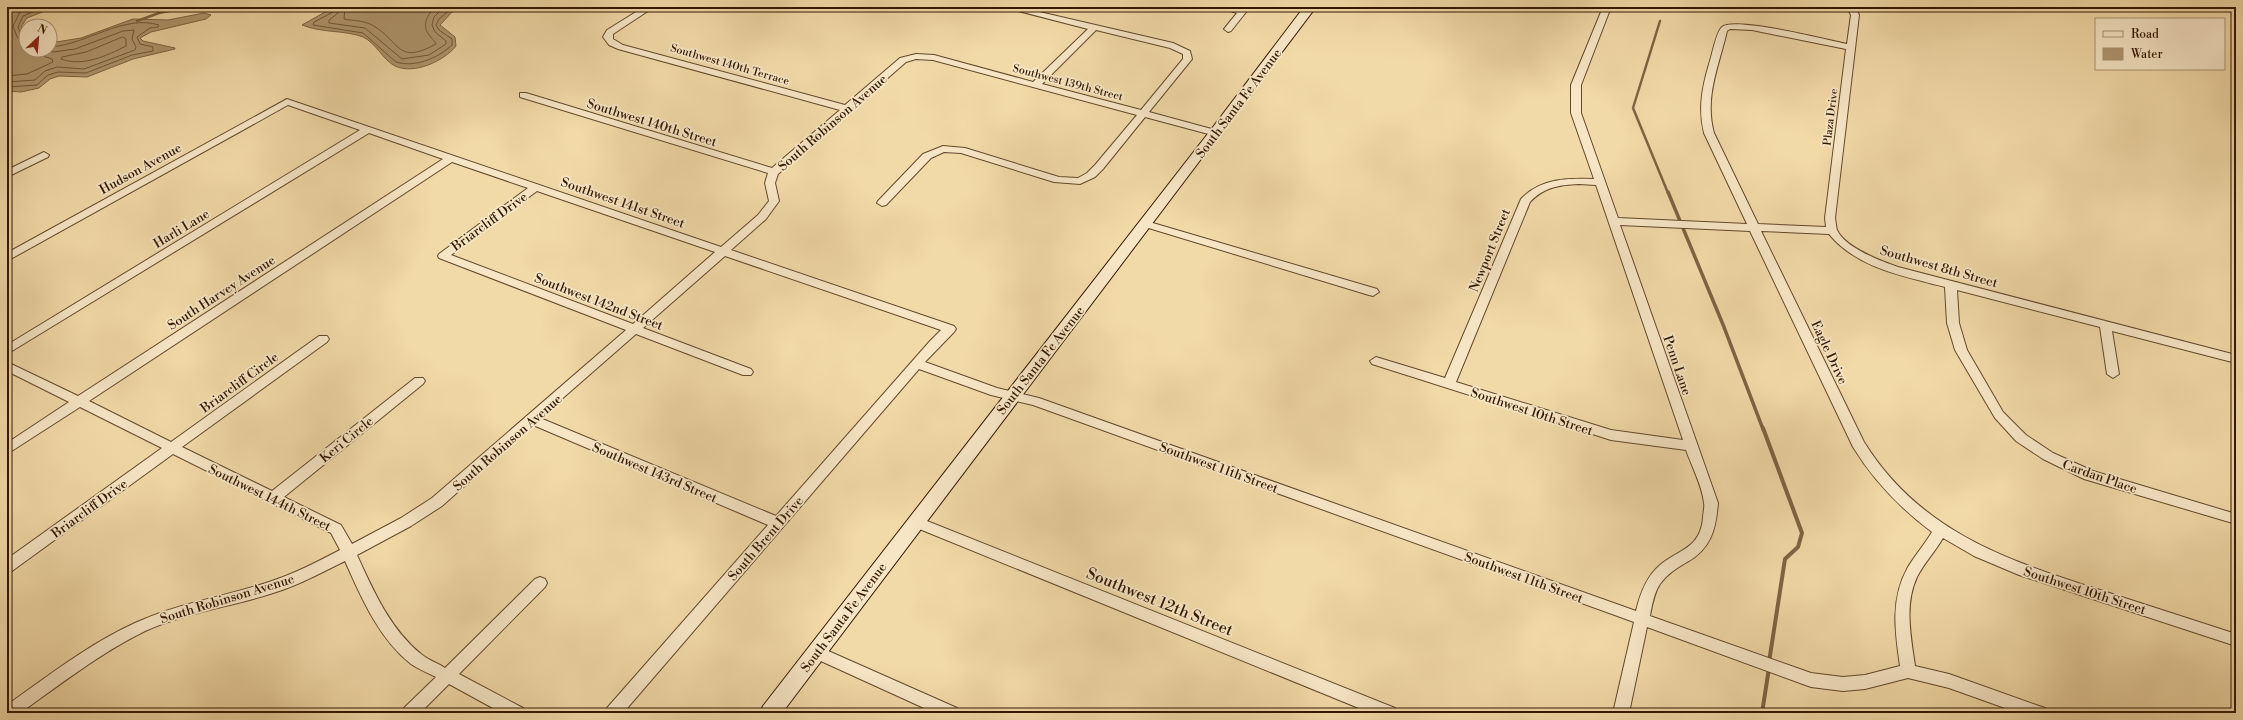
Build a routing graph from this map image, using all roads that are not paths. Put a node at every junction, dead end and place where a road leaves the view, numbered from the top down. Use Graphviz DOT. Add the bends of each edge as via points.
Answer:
graph roads {
  1 [pos="650,7"];
  2 [pos="1007,7"];
  3 [pos="1222,7"];
  4 [pos="1310,7"];
  5 [pos="1607,7"];
  6 [pos="1851,7"];
  7 [pos="1244,9"];
  8 [pos="1093,28"];
  9 [pos="1228,28"];
  10 [pos="1851,47"];
  11 [pos="914,56"];
  12 [pos="1036,85"];
  13 [pos="523,95"];
  14 [pos="287,102"];
  15 [pos="847,109"];
  16 [pos="1142,113"];
  17 [pos="369,129"];
  18 [pos="1216,133"];
  19 [pos="44,155"];
  20 [pos="451,158"];
  21 [pos="774,172"];
  22 [pos="7,174"];
  23 [pos="1599,182"];
  24 [pos="536,187"];
  25 [pos="882,203"];
  26 [pos="1612,221"];
  27 [pos="1146,224"];
  28 [pos="1753,227"];
  29 [pos="1832,231"];
  30 [pos="723,251"];
  31 [pos="443,256"];
  32 [pos="7,258"];
  33 [pos="1951,285"];
  34 [pos="1373,292"];
  35 [pos="2105,326"];
  36 [pos="950,329"];
  37 [pos="634,330"];
  38 [pos="323,339"];
  39 [pos="7,350"];
  40 [pos="2236,359"];
  41 [pos="1376,361"];
  42 [pos="917,364"];
  43 [pos="7,366"];
  44 [pos="747,372"];
  45 [pos="2113,374"];
  46 [pos="419,381"];
  47 [pos="1449,384"];
  48 [pos="1012,396"];
  49 [pos="79,402"];
  50 [pos="532,420"];
  51 [pos="1691,446"];
  52 [pos="7,448"];
  53 [pos="172,448"];
  54 [pos="273,498"];
  55 [pos="2236,519"];
  56 [pos="917,522"];
  57 [pos="778,523"];
  58 [pos="1940,530"];
  59 [pos="349,553"];
  60 [pos="7,567"];
  61 [pos="540,583"];
  62 [pos="1641,619"];
  63 [pos="2236,640"];
  64 [pos="817,652"];
  65 [pos="1908,671"];
  66 [pos="447,676"];
  67 [pos="8,711"];
  68 [pos="410,713"];
  69 [pos="517,713"];
  70 [pos="613,713"];
  71 [pos="770,713"];
  72 [pos="951,713"];
  73 [pos="1389,713"];
  74 [pos="1621,713"];
  75 [pos="2039,713"];
  1 -- 15 [label="street, Southwest 140th Terrace" via="610,32 608,39 616,46"];
  2 -- 8 [label="street"];
  3 -- 7 [label="street"];
  4 -- 18 [label="main road, South Santa Fe Avenue"];
  5 -- 23 [label="street, Penn Lane" via="1579,75 1575,96 1578,121"];
  6 -- 10 [label="street, Plaza Drive" via="1855,15"];
  7 -- 9 [label="street"];
  8 -- 12 [label="street"];
  8 -- 16 [label="street" via="1173,46 1187,53 1186,63"];
  10 -- 28 [label="street, Eagle Drive" via="1756,27 1732,25 1723,30 1705,95 1703,116"];
  10 -- 29 [label="street, Plaza Drive" via="1830,218"];
  11 -- 12 [label="street, Southwest 139th Street" via="933,57"];
  11 -- 15 [label="street, South Robinson Avenue" via="900,62"];
  12 -- 16 [label="street, Southwest 139th Street"];
  13 -- 21 [label="street, Southwest 140th Street"];
  14 -- 17 [label="street, Southwest 141st Street"];
  14 -- 32 [label="street, Hudson Avenue"];
  15 -- 21 [label="street, South Robinson Avenue"];
  16 -- 18 [label="street, Southwest 139th Street"];
  16 -- 25 [label="street" via="1099,167 1080,181 1058,180 962,150 943,149 927,156"];
  17 -- 20 [label="street, Southwest 141st Street"];
  17 -- 39 [label="street, Harli Lane"];
  18 -- 27 [label="main road, South Santa Fe Avenue"];
  19 -- 22 [label="street"];
  20 -- 24 [label="street, Southwest 141st Street"];
  20 -- 49 [label="street, South Harvey Avenue"];
  21 -- 30 [label="street, South Robinson Avenue" via="770,183 774,201 768,211"];
  23 -- 26 [label="street, Penn Lane"];
  23 -- 47 [label="street, Newport Street" via="1569,181 1550,184 1535,190 1525,201"];
  24 -- 30 [label="street, Southwest 141st Street"];
  24 -- 31 [label="street, Briarcliff Drive"];
  26 -- 28 [label="street"];
  26 -- 51 [label="street, Penn Lane"];
  27 -- 34 [label="street"];
  27 -- 48 [label="main road, South Santa Fe Avenue"];
  28 -- 29 [label="street"];
  28 -- 58 [label="street, Eagle Drive" via="1868,461 1898,497"];
  29 -- 33 [label="street, Southwest 8th Street" via="1843,243 1870,260 1894,270"];
  30 -- 36 [label="street, Southwest 141st Street"];
  30 -- 37 [label="street, South Robinson Avenue"];
  31 -- 37 [label="street, Southwest 142nd Street"];
  33 -- 35 [label="street, Southwest 8th Street"];
  33 -- 55 [label="street, Cardan Place" via="1953,323 1960,350 1999,415 2021,438 2048,456 2089,475"];
  35 -- 40 [label="street, Southwest 8th Street"];
  35 -- 45 [label="street"];
  36 -- 42 [label="street, South Brent Drive"];
  37 -- 44 [label="street, Southwest 142nd Street"];
  37 -- 50 [label="street, South Robinson Avenue"];
  38 -- 53 [label="street, Briarcliff Circle"];
  41 -- 47 [label="street, Southwest 10th Street"];
  42 -- 48 [label="street"];
  42 -- 57 [label="street, South Brent Drive"];
  43 -- 49 [label="street, Southwest 144th Street"];
  46 -- 54 [label="street, Keri Circle"];
  47 -- 51 [label="street, Southwest 10th Street" via="1611,435"];
  48 -- 56 [label="main road, South Santa Fe Avenue"];
  48 -- 62 [label="street, Southwest 11th Street" via="1038,402"];
  49 -- 52 [label="street, South Harvey Avenue"];
  49 -- 53 [label="street, Southwest 144th Street"];
  50 -- 57 [label="street, Southwest 143rd Street"];
  50 -- 59 [label="street, South Robinson Avenue" via="436,502 406,522"];
  51 -- 62 [label="street, Penn Lane" via="1711,503 1708,533 1698,549 1657,574 1647,595"];
  53 -- 54 [label="street, Southwest 144th Street"];
  53 -- 60 [label="street, Briarcliff Drive"];
  54 -- 59 [label="street, Southwest 144th Street" via="336,529"];
  56 -- 64 [label="main road, South Santa Fe Avenue"];
  56 -- 73 [label="street, Southwest 12th Street"];
  57 -- 70 [label="street, South Brent Drive"];
  58 -- 63 [label="street, Southwest 10th Street" via="1979,552 2024,571"];
  58 -- 65 [label="street" via="1904,591 1902,605"];
  59 -- 66 [label="street, Southwest 144th Street" via="391,635 417,660"];
  59 -- 67 [label="street, South Robinson Avenue" via="309,573 270,588 184,610 140,627 90,655"];
  61 -- 66 [label="street"];
  62 -- 65 [label="street, Southwest 11th Street" via="1811,680 1843,684 1865,682"];
  62 -- 74 [label="street, Penn Lane"];
  64 -- 71 [label="main road, South Santa Fe Avenue"];
  64 -- 72 [label="street"];
  65 -- 75 [label="street, Southwest 11th Street" via="1949,681"];
  66 -- 68 [label="street"];
  66 -- 69 [label="street, Southwest 144th Street"];
}
